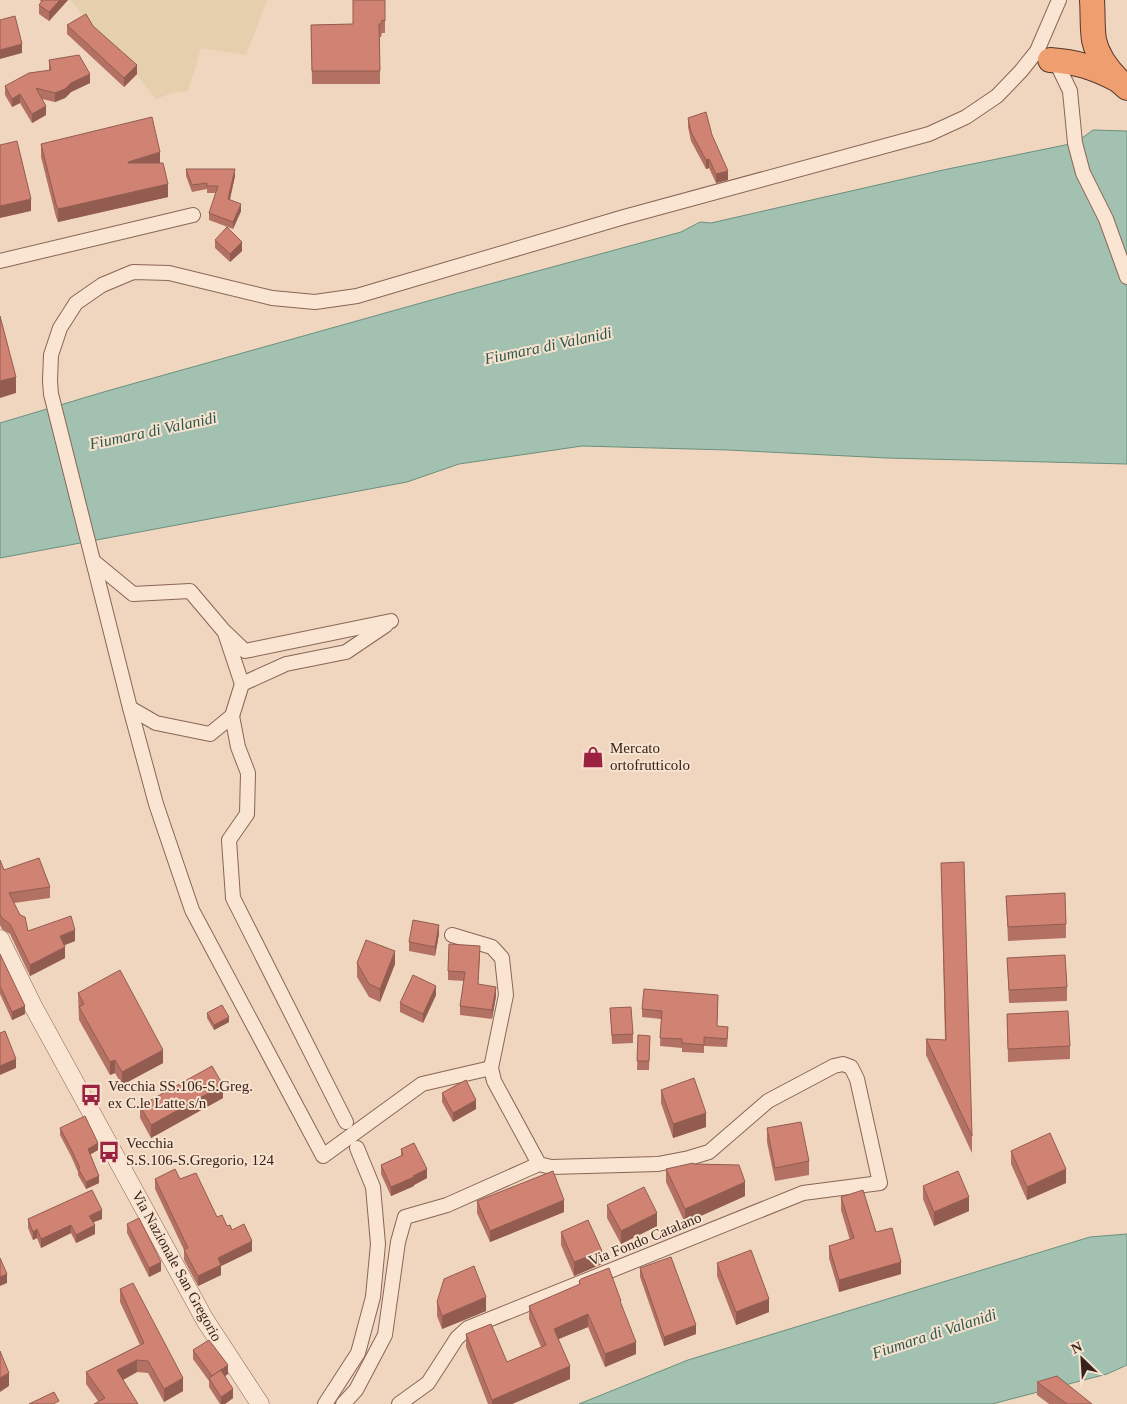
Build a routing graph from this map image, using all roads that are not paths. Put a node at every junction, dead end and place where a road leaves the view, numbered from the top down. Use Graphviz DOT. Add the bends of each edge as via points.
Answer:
graph roads {
  1 [pos="1059,0"];
  2 [pos="1092,0"];
  3 [pos="1043,56"];
  4 [pos="1122,84"];
  5 [pos="193,215"];
  6 [pos="0,261"];
  7 [pos="1127,277"];
  8 [pos="93,561"];
  9 [pos="224,630"];
  10 [pos="242,684"];
  11 [pos="130,708"];
  12 [pos="232,716"];
  13 [pos="452,935"];
  14 [pos="0,938"];
  15 [pos="491,1068"];
  16 [pos="346,1122"];
  17 [pos="357,1148"];
  18 [pos="539,1164"];
  19 [pos="260,1404"];
  20 [pos="325,1404"];
  21 [pos="343,1404"];
  22 [pos="399,1404"];
  1 -- 3 [label="street"];
  2 -- 4 [label="highway" via="1094,41 1104,63"];
  3 -- 4 [label="highway" via="1096,69"];
  3 -- 7 [label="street" via="1060,68 1070,92 1075,143 1083,173 1106,219"];
  3 -- 8 [label="street" via="1021,71 998,96 966,117 929,134 624,217 357,296 315,302 272,298 169,273 133,272 102,285 76,303 60,328 51,355 50,381"];
  5 -- 6 [label="street"];
  8 -- 9 [label="street" via="133,594 190,591"];
  8 -- 11 [label="street"];
  9 -- 10 [label="street"];
  9 -- 10 [label="street" via="245,650 391,621 346,652 286,664"];
  10 -- 12 [label="street"];
  11 -- 12 [label="street" via="156,723 210,734"];
  11 -- 15 [label="street" via="156,804 192,910 323,1156 422,1084"];
  12 -- 16 [label="street" via="238,747 248,773 247,814 229,840 233,898"];
  13 -- 15 [label="street" via="492,946 502,958 506,995"];
  14 -- 19 [label="street, Via Nazionale San Gregorio" via="33,1006 205,1320"];
  15 -- 18 [label="street" via="494,1081"];
  17 -- 20 [label="street" via="373,1187 378,1244 373,1297 358,1353"];
  18 -- 21 [label="street" via="446,1205 405,1217 398,1242 385,1335 356,1390"];
  18 -- 22 [label="street, Via Fondo Catalano" via="551,1167 658,1164 709,1152 768,1101 843,1064 851,1067 857,1079 880,1183 803,1193 468,1328 457,1338 428,1383"];
}
